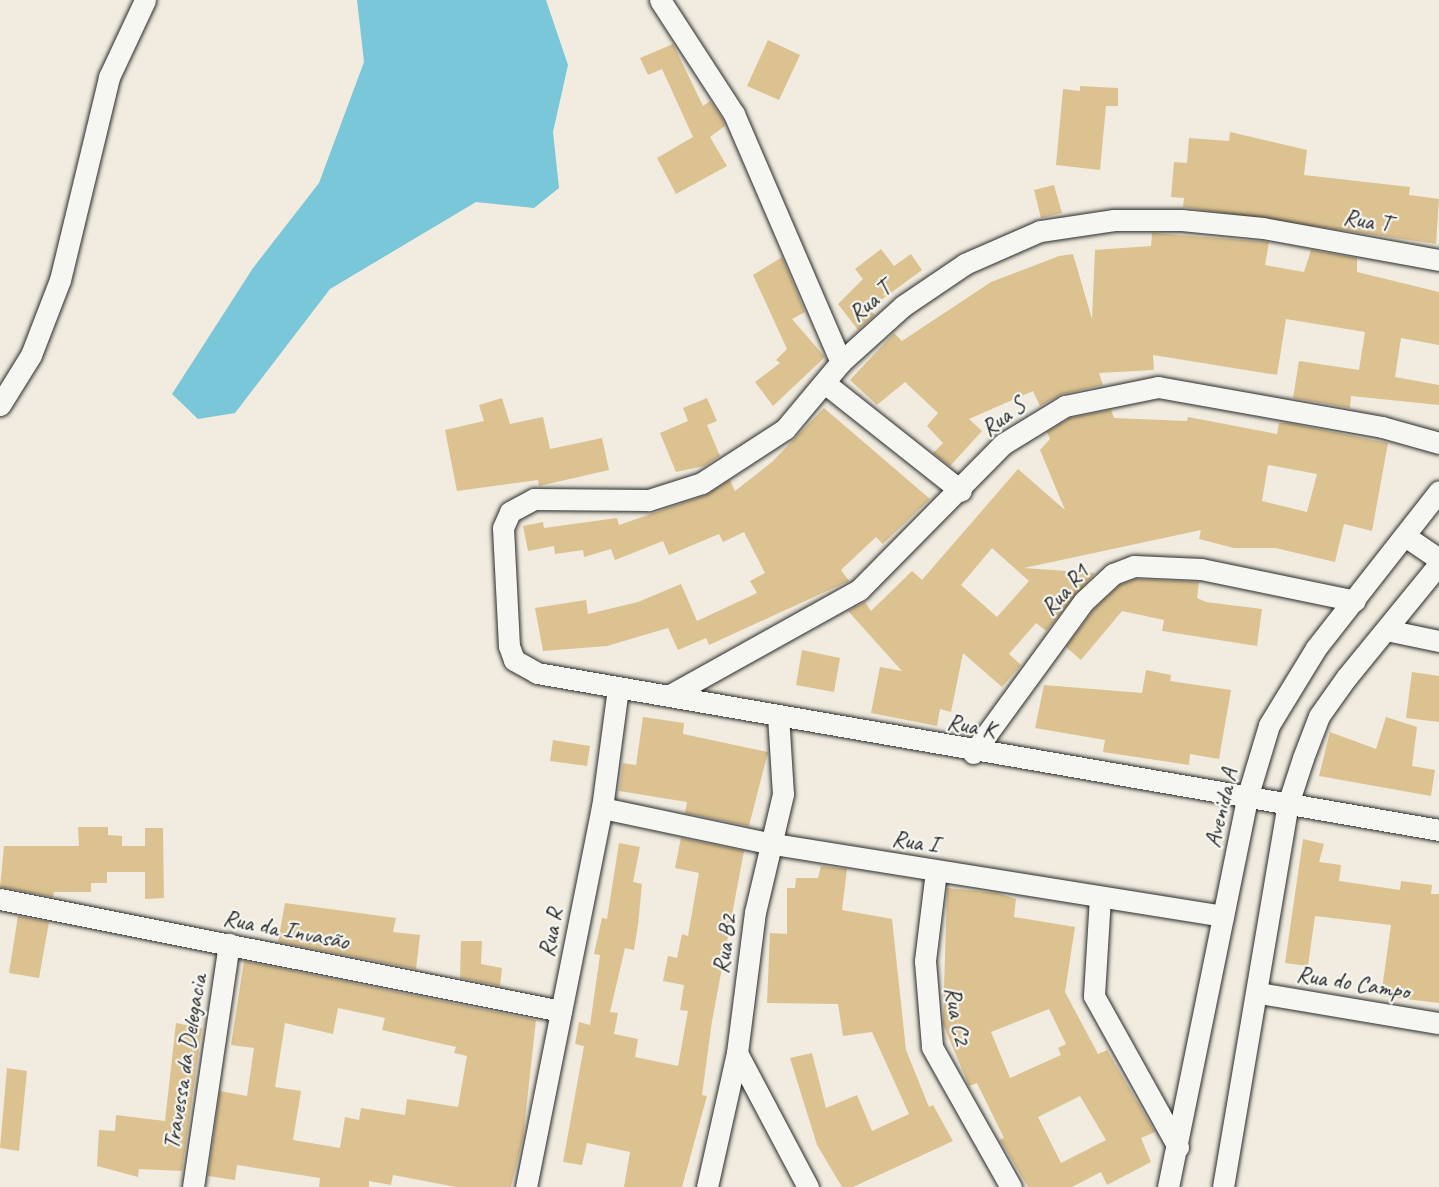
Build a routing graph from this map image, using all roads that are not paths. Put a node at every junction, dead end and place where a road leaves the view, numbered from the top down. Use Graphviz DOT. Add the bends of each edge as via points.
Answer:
graph roads {
  1 [pos="145,0"];
  2 [pos="660,0"];
  3 [pos="1439,260"];
  4 [pos="841,362"];
  5 [pos="826,384"];
  6 [pos="0,405"];
  7 [pos="1439,443"];
  8 [pos="961,491"];
  9 [pos="1439,491"];
  10 [pos="1405,536"];
  11 [pos="1439,559"];
  12 [pos="1439,564"];
  13 [pos="1355,601"];
  14 [pos="1386,630"];
  15 [pos="1439,641"];
  16 [pos="509,646"];
  17 [pos="618,688"];
  18 [pos="670,694"];
  19 [pos="778,715"];
  20 [pos="973,753"];
  21 [pos="1247,798"];
  22 [pos="1288,804"];
  23 [pos="602,807"];
  24 [pos="1439,830"];
  25 [pos="768,843"];
  26 [pos="936,871"];
  27 [pos="1100,897"];
  28 [pos="0,899"];
  29 [pos="1223,916"];
  30 [pos="229,944"];
  31 [pos="1259,993"];
  32 [pos="561,1011"];
  33 [pos="1439,1023"];
  34 [pos="737,1053"];
  35 [pos="1178,1147"];
  36 [pos="193,1187"];
  37 [pos="526,1187"];
  38 [pos="707,1187"];
  39 [pos="808,1187"];
  40 [pos="1011,1187"];
  41 [pos="1168,1187"];
  42 [pos="1223,1187"];
  1 -- 6 [label="street" via="109,77 60,280 31,355"];
  2 -- 4 [label="street" via="734,114"];
  3 -- 4 [label="street, Rua T" via="1263,228 1181,220 1114,220 1040,231 965,264 903,306"];
  4 -- 5 [label="street, Rua T"];
  5 -- 8 [label="street"];
  5 -- 16 [label="street, Rua T" via="785,429 702,483 650,500 522,502 503,528"];
  7 -- 8 [label="street, Rua S" via="1382,427 1158,387 1065,406 1031,423"];
  8 -- 18 [label="street, Rua S" via="859,590"];
  9 -- 10 [label="street, Avenida A"];
  10 -- 11 [label="street"];
  10 -- 13 [label="street, Avenida A"];
  12 -- 14 [label="street"];
  13 -- 20 [label="street, Rua R1" via="1201,569 1134,566 1113,574 1084,601"];
  13 -- 21 [label="street, Avenida A" via="1287,691 1269,725"];
  14 -- 15 [label="street"];
  14 -- 22 [label="street" via="1319,716"];
  16 -- 17 [label="street, Rua K" via="523,668"];
  17 -- 18 [label="street, Rua K"];
  17 -- 23 [label="street, Rua R"];
  18 -- 19 [label="street, Rua K"];
  19 -- 20 [label="street, Rua K"];
  19 -- 25 [label="street, Rua B2" via="783,794"];
  20 -- 21 [label="street, Rua K"];
  21 -- 22 [label="street, Rua K"];
  21 -- 29 [label="street, Avenida A"];
  22 -- 24 [label="street, Rua K"];
  22 -- 31 [label="street"];
  23 -- 25 [label="street, Rua I"];
  23 -- 32 [label="street, Rua R"];
  25 -- 26 [label="street, Rua I"];
  25 -- 34 [label="street, Rua B2"];
  26 -- 27 [label="street, Rua I"];
  26 -- 40 [label="street, Rua C2" via="925,961 932,1047"];
  27 -- 29 [label="street, Rua I"];
  27 -- 35 [label="street" via="1094,996"];
  28 -- 30 [label="street, Rua da Invasão"];
  29 -- 35 [label="street, Avenida A"];
  30 -- 32 [label="street, Rua da Invasão"];
  30 -- 36 [label="street, Travessa da Delegacia"];
  31 -- 33 [label="street, Rua do Campo"];
  31 -- 42 [label="street"];
  32 -- 37 [label="street, Rua R"];
  34 -- 38 [label="street, Rua B2"];
  34 -- 39 [label="street"];
  35 -- 41 [label="street, Avenida A"];
}
